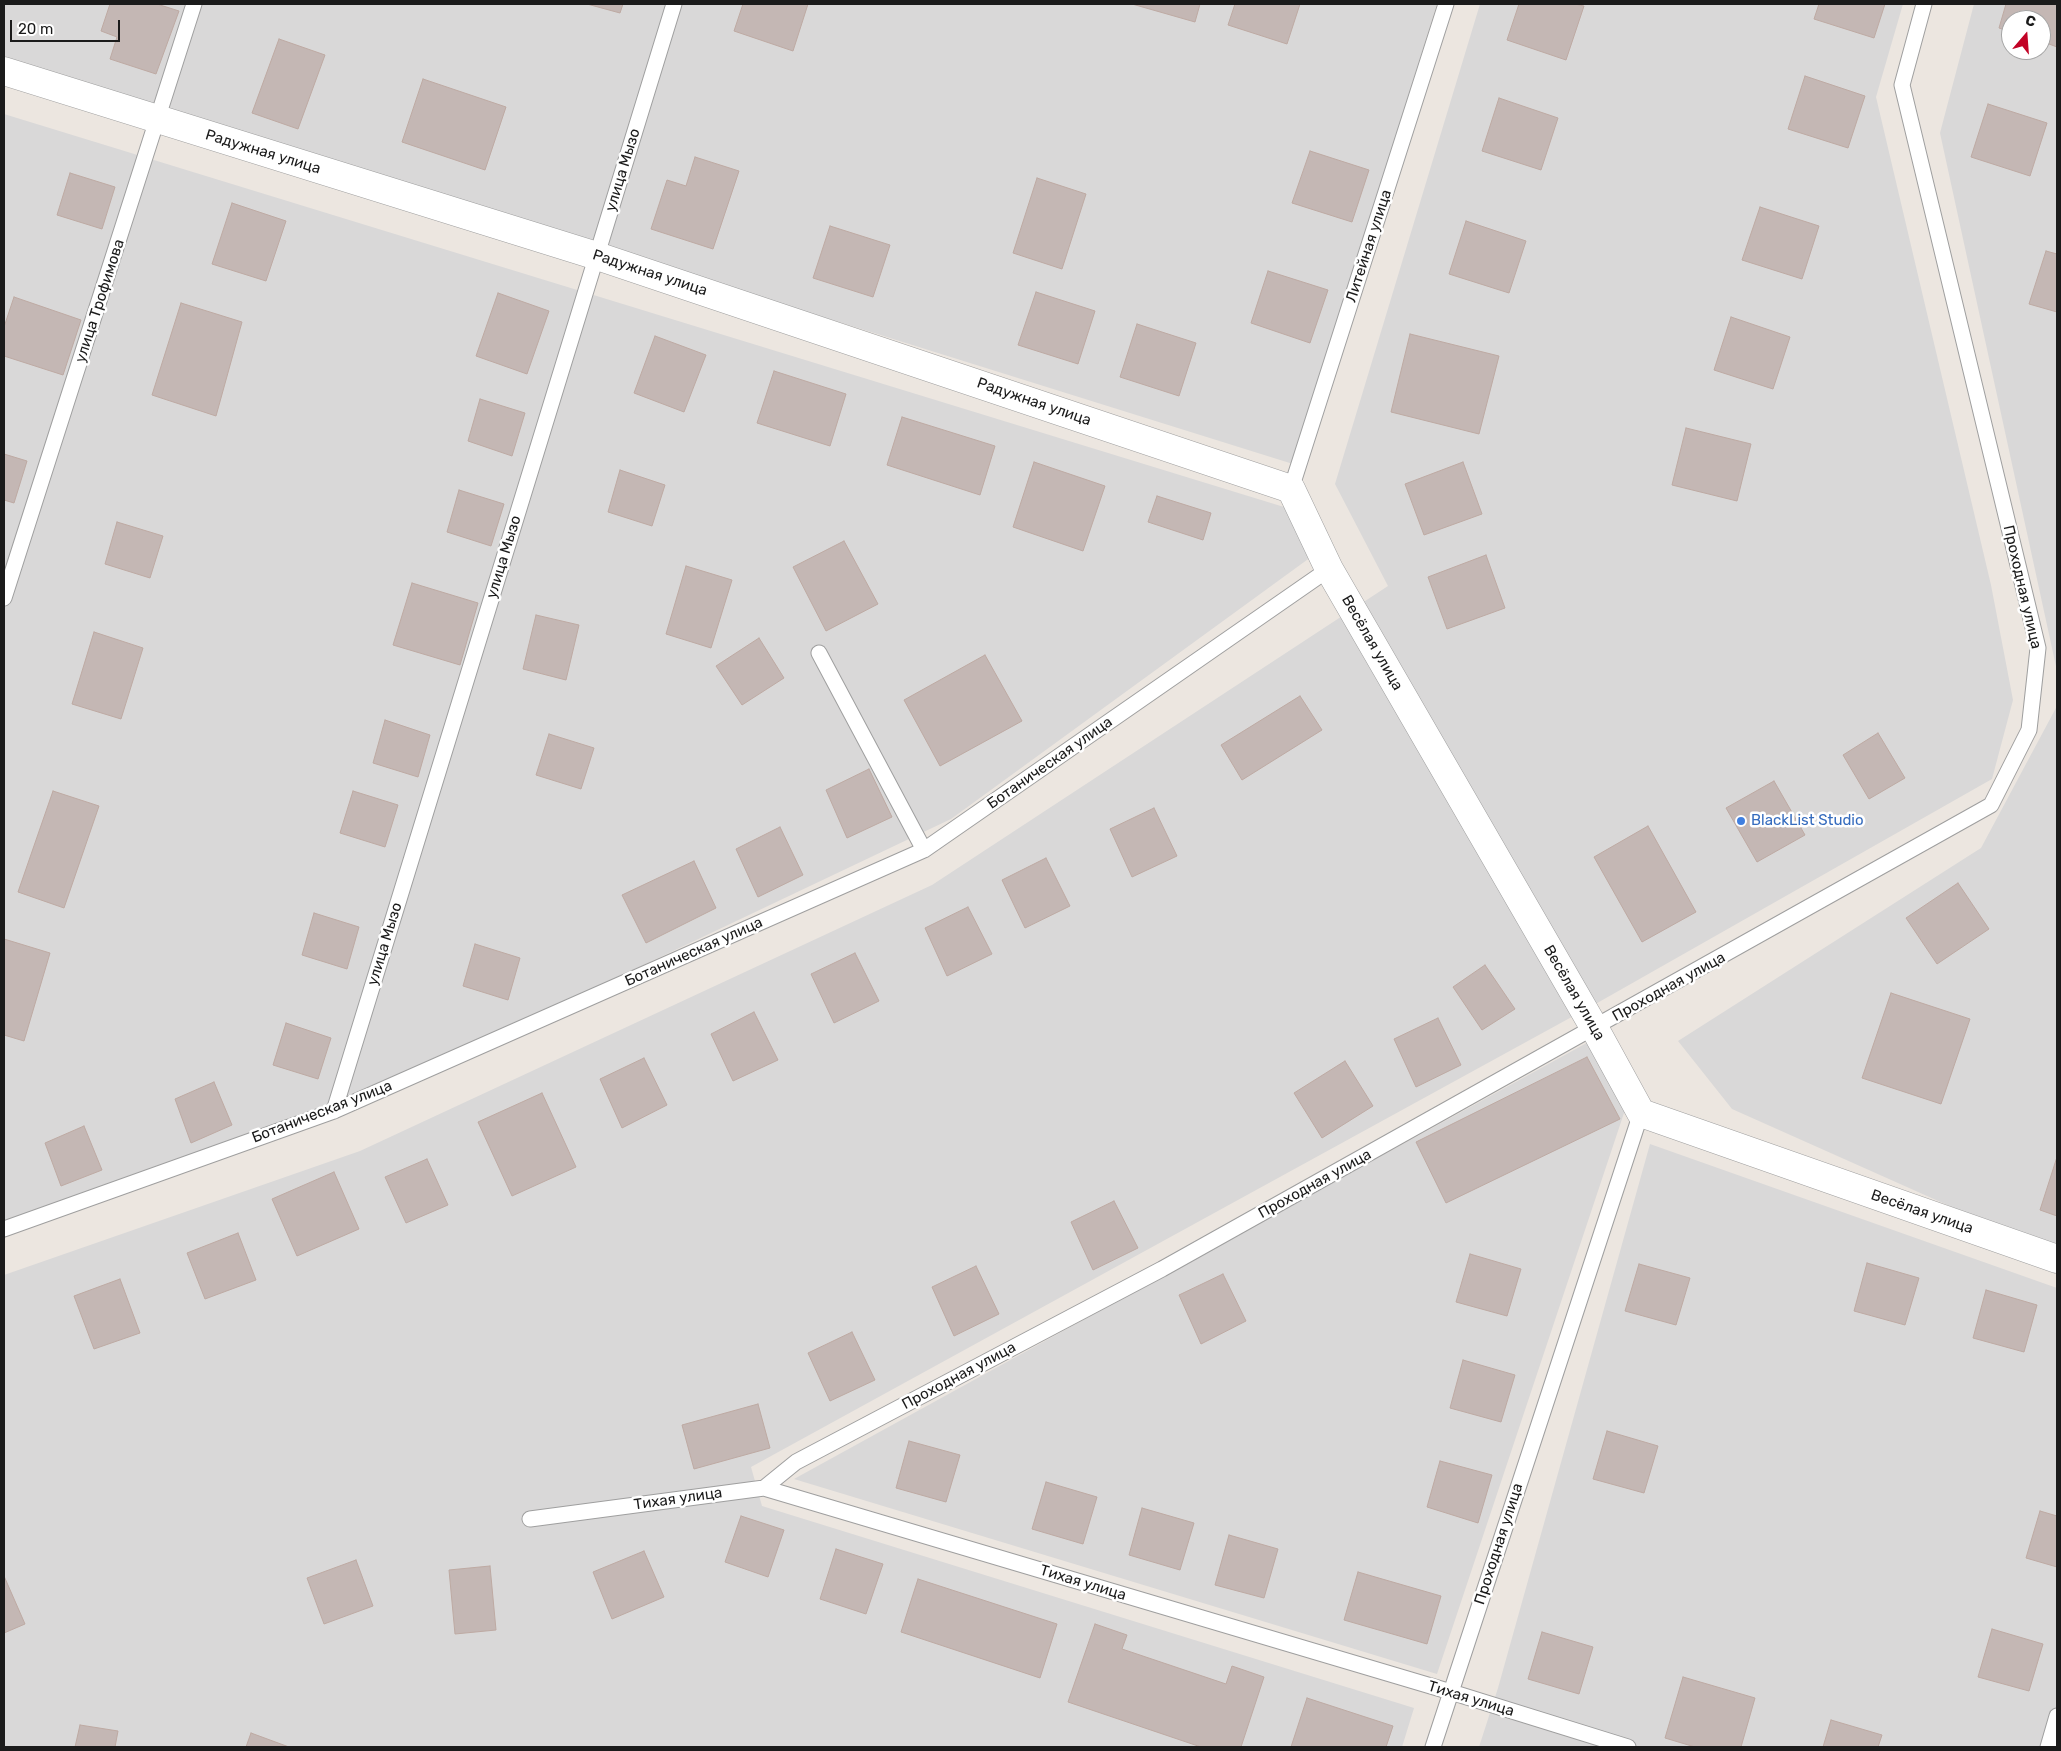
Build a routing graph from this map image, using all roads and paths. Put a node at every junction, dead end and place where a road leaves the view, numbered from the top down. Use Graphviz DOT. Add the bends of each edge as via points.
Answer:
graph roads {
  1 [pos="194,4"];
  2 [pos="674,4"];
  3 [pos="1446,4"];
  4 [pos="1924,4"];
  5 [pos="4,71"];
  6 [pos="159,119"];
  7 [pos="597,256"];
  8 [pos="1291,489"];
  9 [pos="1329,569"];
  10 [pos="4,598"];
  11 [pos="819,653"];
  12 [pos="924,850"];
  13 [pos="1595,1029"];
  14 [pos="334,1111"];
  15 [pos="1641,1113"];
  16 [pos="4,1229"];
  17 [pos="2057,1259"];
  18 [pos="764,1488"];
  19 [pos="530,1519"];
  20 [pos="1451,1692"];
  21 [pos="2057,1716"];
  22 [pos="1433,1747"];
  23 [pos="1628,1747"];
  24 [pos="2048,1747"];
  1 -- 6 [label="lane, улица Трофимова"];
  2 -- 7 [label="lane, улица Мызо"];
  3 -- 8 [label="lane, Литейная улица"];
  4 -- 13 [label="lane, Проходная улица" via="1902,85 2038,648 2029,730 1991,806"];
  5 -- 6 [label="street, Радужная улица"];
  6 -- 7 [label="street, Радужная улица"];
  6 -- 10 [label="lane, улица Трофимова"];
  7 -- 8 [label="street, Радужная улица"];
  7 -- 14 [label="lane, улица Мызо"];
  8 -- 9 [label="street, Весёлая улица"];
  9 -- 12 [label="lane, Ботаническая улица"];
  9 -- 13 [label="street, Весёлая улица"];
  11 -- 12 [label="lane"];
  12 -- 14 [label="lane, Ботаническая улица"];
  13 -- 15 [label="street, Весёлая улица"];
  13 -- 18 [label="lane, Проходная улица" via="1162,1269 796,1462"];
  14 -- 16 [label="lane, Ботаническая улица"];
  15 -- 17 [label="street, Весёлая улица"];
  15 -- 20 [label="lane, Проходная улица"];
  18 -- 19 [label="lane, Тихая улица"];
  18 -- 20 [label="lane, Тихая улица"];
  20 -- 22 [label="lane, Проходная улица"];
  20 -- 23 [label="lane, Тихая улица"];
  21 -- 24 [label="lane"];
}
